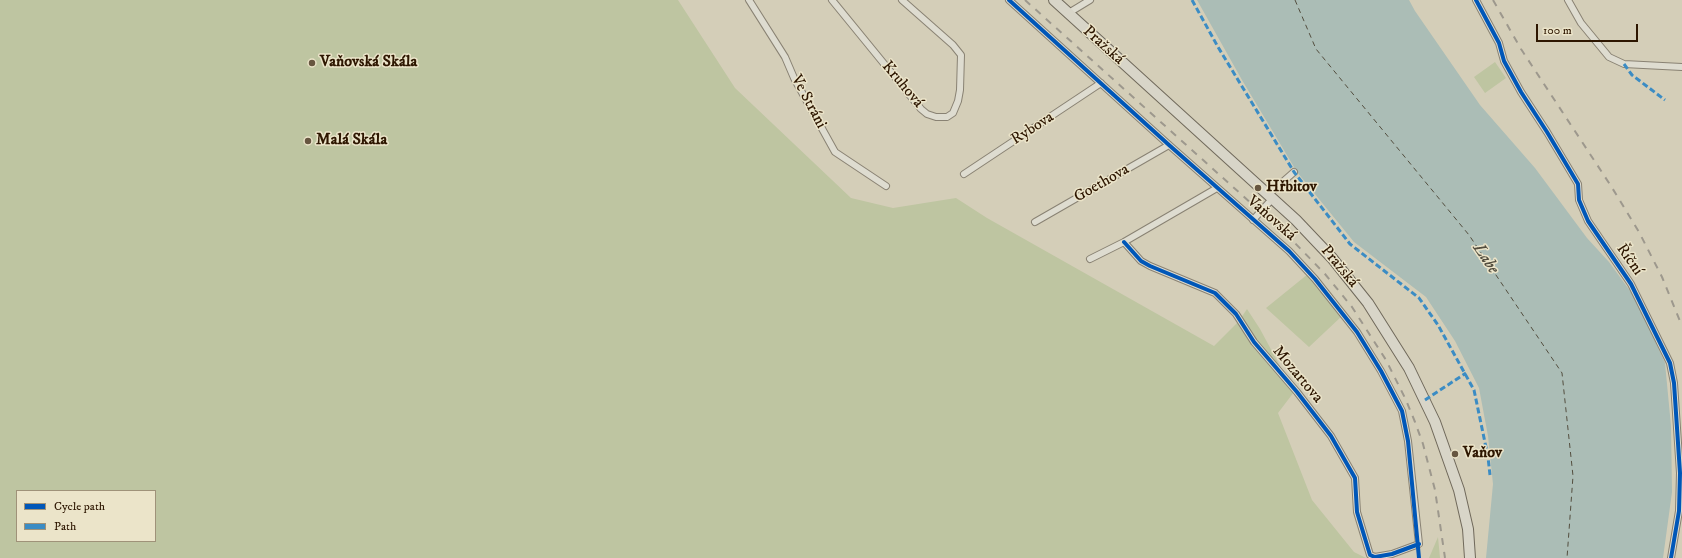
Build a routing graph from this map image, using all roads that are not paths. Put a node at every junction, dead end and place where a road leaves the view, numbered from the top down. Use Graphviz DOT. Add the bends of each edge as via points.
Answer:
graph roads {
  1 [pos="749,0"];
  2 [pos="832,0"];
  3 [pos="902,0"];
  4 [pos="1009,0"];
  5 [pos="1054,0"];
  6 [pos="1090,0"];
  7 [pos="1476,0"];
  8 [pos="1568,0"];
  9 [pos="1067,14"];
  10 [pos="1682,68"];
  11 [pos="1101,83"];
  12 [pos="1169,146"];
  13 [pos="1294,172"];
  14 [pos="964,174"];
  15 [pos="886,186"];
  16 [pos="1217,188"];
  17 [pos="1271,196"];
  18 [pos="1253,220"];
  19 [pos="1035,222"];
  20 [pos="1124,242"];
  21 [pos="1090,259"];
  22 [pos="1419,544"];
  23 [pos="1470,558"];
  24 [pos="1671,558"];
  1 -- 15 [label="street, Ve Stráni" via="785,57 835,152"];
  2 -- 3 [label="street, Kruhová" via="921,109 927,114 947,118 953,113 958,101 961,56 953,45"];
  4 -- 11 [label="street, Vaňovská"];
  5 -- 9 [label="main road, Pražská"];
  6 -- 9 [label="street"];
  7 -- 24 [label="street, Říční" via="1521,92 1578,184 1579,200 1588,221 1631,284 1670,363 1674,383 1680,473 1679,511"];
  8 -- 10 [label="street" via="1581,23 1609,56 1624,64"];
  9 -- 17 [label="main road, Pražská"];
  11 -- 12 [label="street, Vaňovská"];
  11 -- 14 [label="street, Rybova"];
  12 -- 16 [label="street, Vaňovská"];
  12 -- 19 [label="street, Goethova"];
  13 -- 17 [label="street"];
  16 -- 18 [label="street, Vaňovská"];
  16 -- 20 [label="street"];
  17 -- 18 [label="street"];
  17 -- 23 [label="main road, Pražská" via="1340,267 1368,303 1401,355 1435,422 1459,490 1468,529"];
  18 -- 22 [label="street, Vaňovská" via="1315,278 1357,332 1392,390 1402,411 1408,441"];
  20 -- 21 [label="street"];
  20 -- 22 [label="street, Mozartova" via="1141,261 1214,293 1236,314 1254,342 1331,436 1355,478 1357,512 1370,555 1375,557 1392,554"];
}
